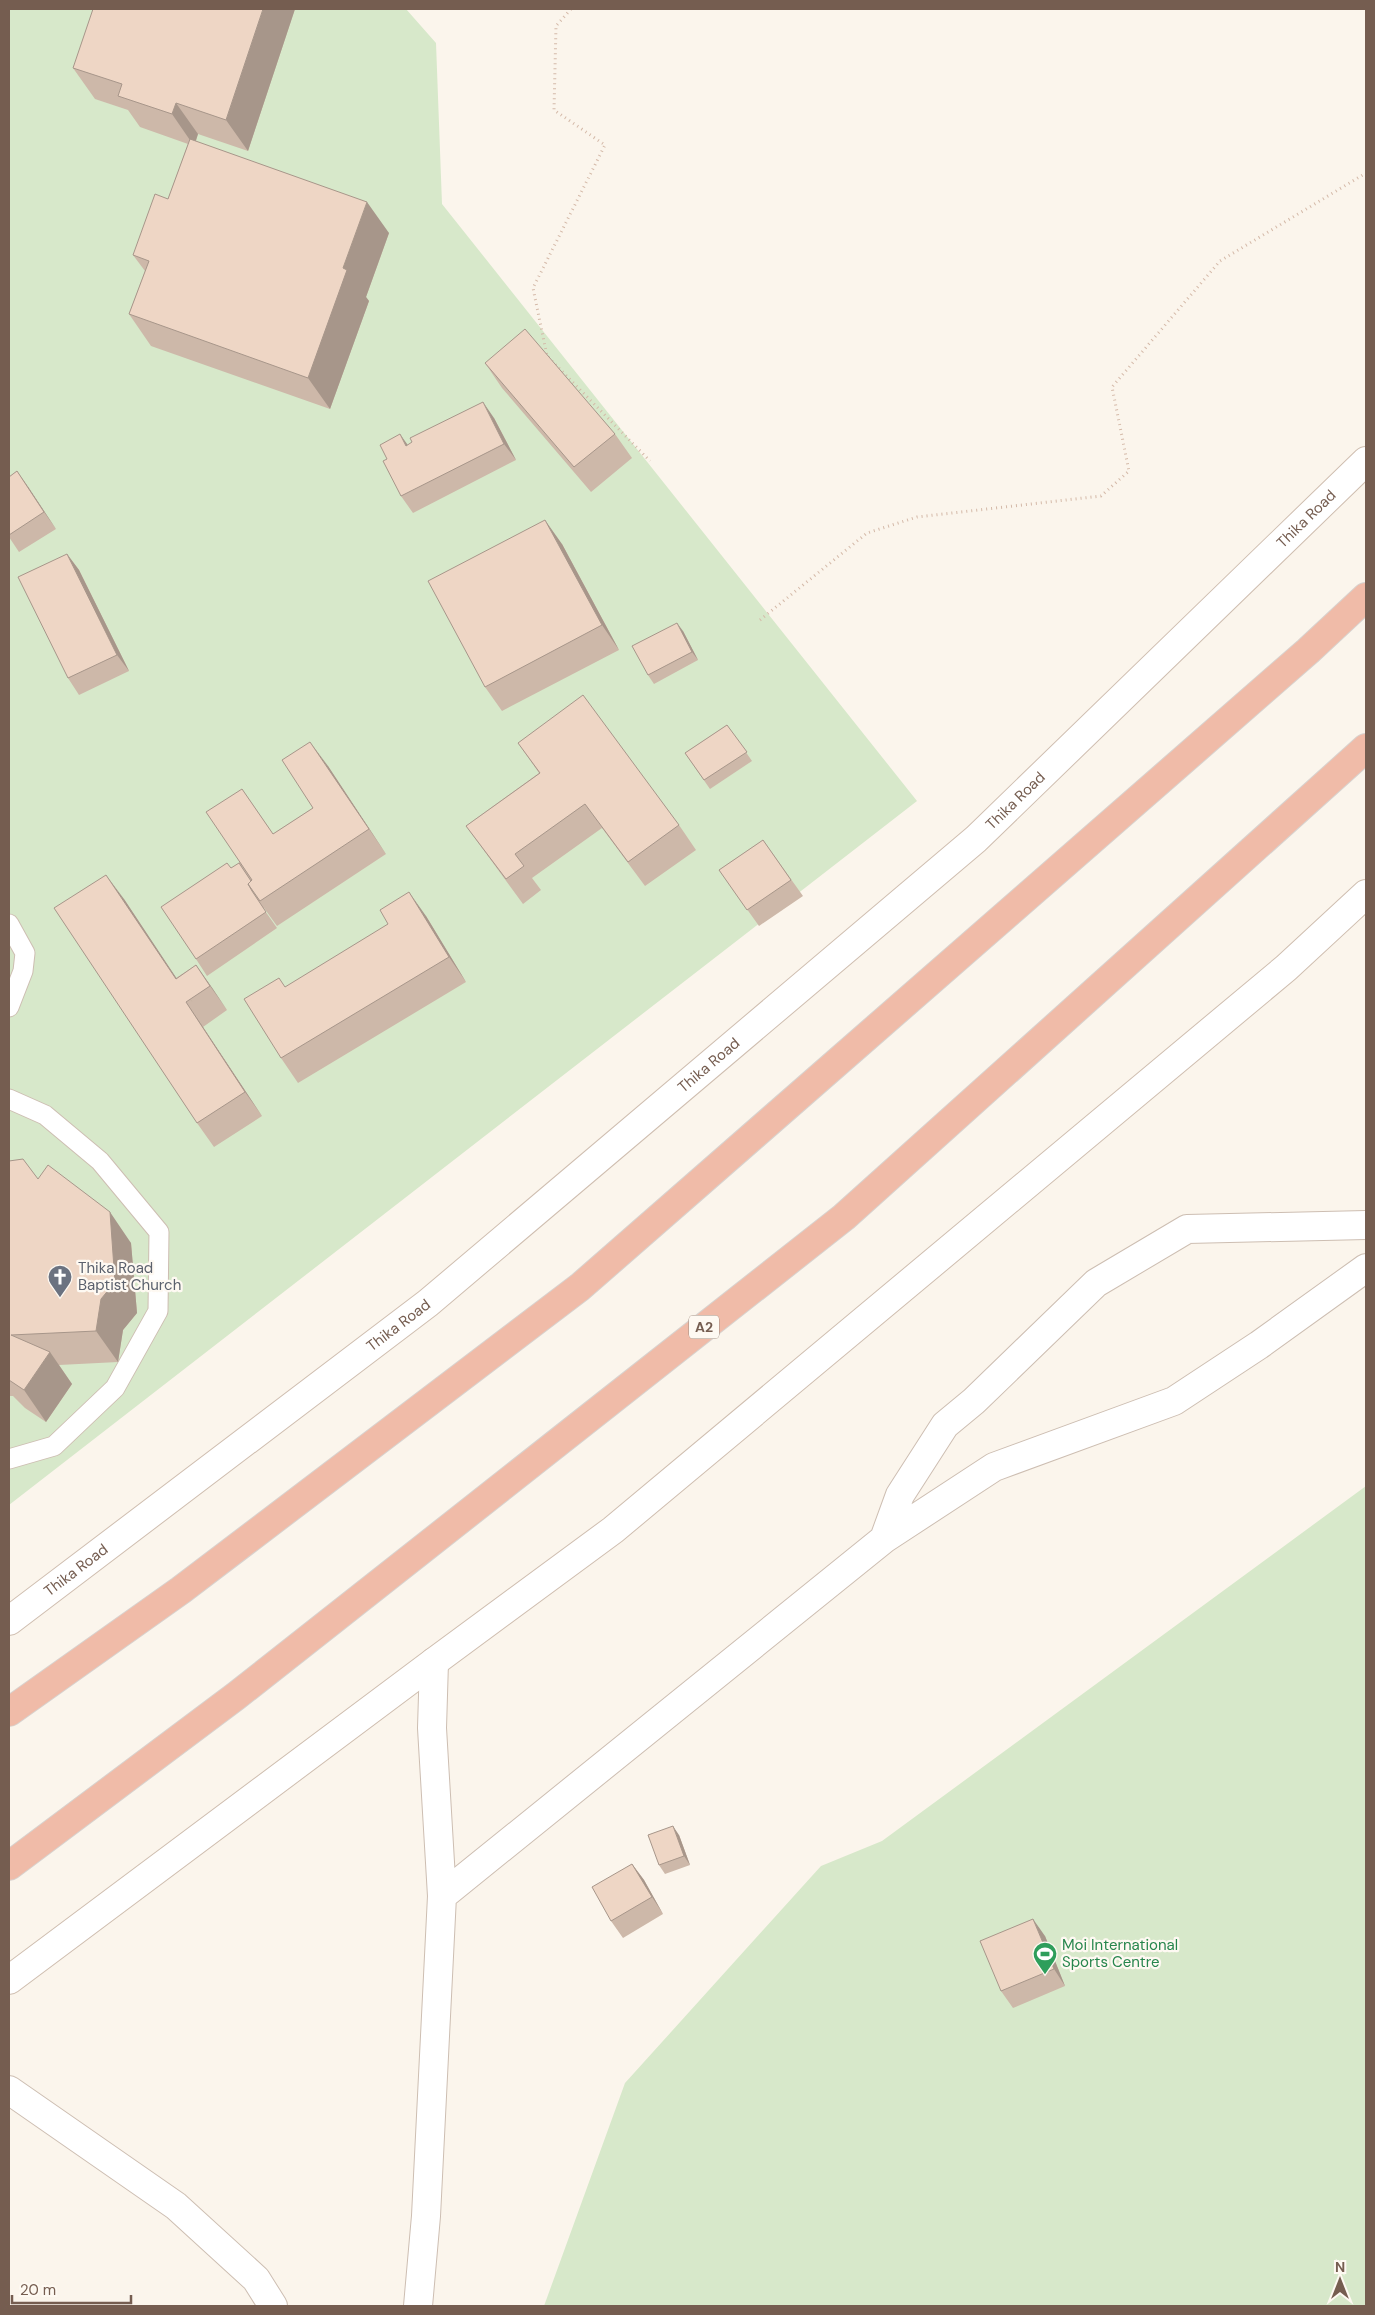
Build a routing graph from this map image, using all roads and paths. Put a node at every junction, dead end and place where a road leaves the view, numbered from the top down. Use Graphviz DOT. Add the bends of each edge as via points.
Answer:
graph roads {
  1 [pos="571,9"];
  2 [pos="1366,173"];
  3 [pos="650,461"];
  4 [pos="1366,461"];
  5 [pos="1366,598"];
  6 [pos="760,620"];
  7 [pos="1366,748"];
  8 [pos="1366,894"];
  9 [pos="9,924"];
  10 [pos="9,1007"];
  11 [pos="9,1099"];
  12 [pos="1366,1225"];
  13 [pos="1366,1268"];
  14 [pos="9,1459"];
  15 [pos="884,1539"];
  16 [pos="9,1621"];
  17 [pos="434,1662"];
  18 [pos="9,1712"];
  19 [pos="9,1866"];
  20 [pos="442,1896"];
  21 [pos="9,1980"];
  22 [pos="9,2090"];
  23 [pos="273,2306"];
  24 [pos="418,2306"];
  1 -- 3 [label="path" via="556,26 554,110 605,145 533,288 547,356"];
  2 -- 6 [label="path" via="1220,261 1112,387 1129,471 1101,496 917,517 867,533"];
  4 -- 16 [label="main road, Thika Road" via="976,839 428,1303"];
  5 -- 18 [label="highway" via="965,953 580,1287 181,1590"];
  7 -- 19 [label="highway, A2" via="844,1217 236,1696"];
  8 -- 17 [label="main road" via="1286,968 613,1530"];
  9 -- 10 [label="lane" via="25,953 23,971"];
  11 -- 14 [label="lane" via="45,1115 100,1160 159,1232 158,1311 115,1388 54,1446"];
  12 -- 15 [label="main road" via="1187,1229 1096,1282 944,1426 900,1495"];
  13 -- 15 [label="main road" via="1259,1346 1174,1401 994,1467"];
  15 -- 20 [label="main road"];
  17 -- 20 [label="main road" via="432,1728"];
  17 -- 21 [label="main road"];
  20 -- 24 [label="main road" via="426,2216"];
  22 -- 23 [label="main road" via="176,2206 256,2278"];
}
